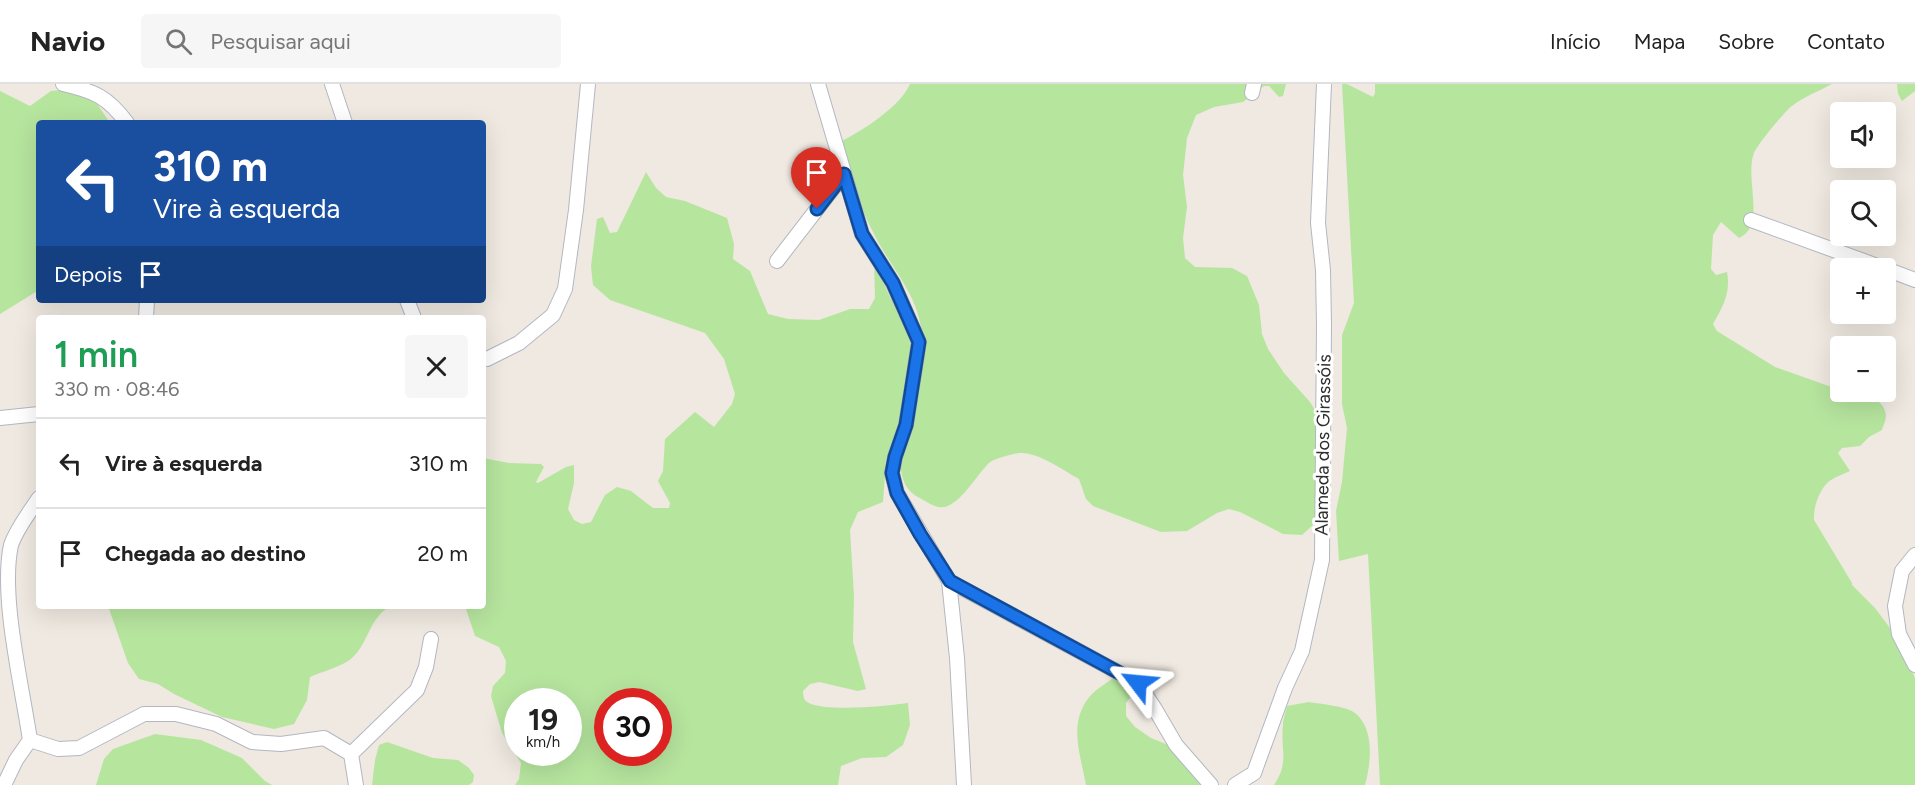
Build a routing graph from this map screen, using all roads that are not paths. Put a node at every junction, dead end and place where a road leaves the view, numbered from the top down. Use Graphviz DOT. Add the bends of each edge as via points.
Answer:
graph roads {
  1 [pos="63,84"];
  2 [pos="332,84"];
  3 [pos="588,84"];
  4 [pos="818,84"];
  5 [pos="1324,84"];
  6 [pos="125,120"];
  7 [pos="344,120"];
  8 [pos="844,174"];
  9 [pos="1751,220"];
  10 [pos="1854,258"];
  11 [pos="777,261"];
  12 [pos="1896,273"];
  13 [pos="1915,280"];
  14 [pos="486,359"];
  15 [pos="36,414"];
  16 [pos="0,418"];
  17 [pos="36,502"];
  18 [pos="1915,555"];
  19 [pos="950,581"];
  20 [pos="431,639"];
  21 [pos="1915,665"];
  22 [pos="30,740"];
  23 [pos="351,754"];
  24 [pos="4,785"];
  25 [pos="356,785"];
  26 [pos="964,785"];
  27 [pos="1211,785"];
  28 [pos="1235,785"];
  1 -- 6 [label="street" via="87,89 115,106"];
  2 -- 7 [label="street"];
  3 -- 14 [label="street" via="565,289 553,315 519,343"];
  4 -- 8 [label="street"];
  5 -- 28 [label="street, Alameda dos Girassóis" via="1318,223 1324,325 1322,560 1302,651 1254,773"];
  8 -- 11 [label="street"];
  8 -- 19 [label="street" via="862,234 893,283 919,342 906,425 892,473 897,493"];
  9 -- 10 [label="street"];
  12 -- 13 [label="street"];
  15 -- 16 [label="street"];
  17 -- 22 [label="street" via="20,525 4,569 12,646"];
  18 -- 21 [label="street" via="1902,571 1895,606 1899,634"];
  19 -- 26 [label="street"];
  19 -- 27 [label="street" via="1138,683 1176,745"];
  20 -- 23 [label="street" via="417,690"];
  22 -- 23 [label="street" via="58,749 80,748 144,714 176,714 216,724 252,742 281,744 324,738"];
  22 -- 24 [label="street"];
  23 -- 25 [label="street"];
}
